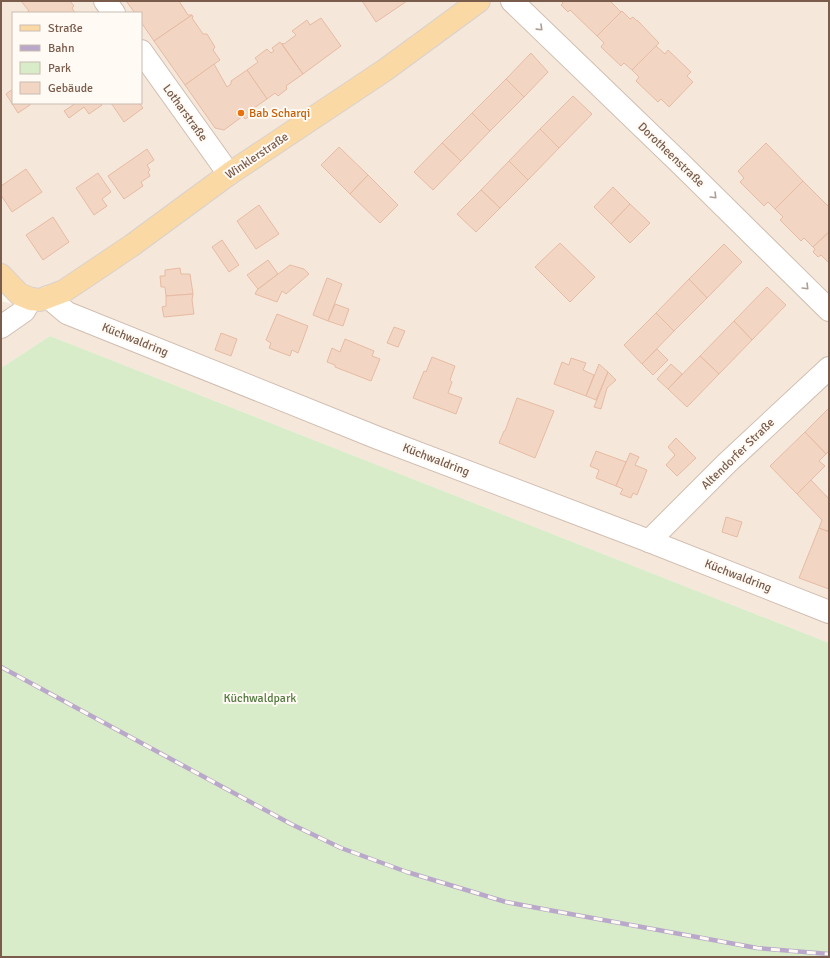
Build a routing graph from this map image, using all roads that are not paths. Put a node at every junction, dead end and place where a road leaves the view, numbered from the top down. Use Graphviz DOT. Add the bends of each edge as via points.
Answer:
graph roads {
  1 [pos="105,1"];
  2 [pos="480,1"];
  3 [pos="512,1"];
  4 [pos="113,12"];
  5 [pos="142,52"];
  6 [pos="229,174"];
  7 [pos="1,275"];
  8 [pos="40,298"];
  9 [pos="829,310"];
  10 [pos="1,327"];
  11 [pos="829,368"];
  12 [pos="649,541"];
  13 [pos="829,612"];
  1 -- 4 [label="street"];
  2 -- 6 [label="main road, Winklerstraße" via="384,70"];
  3 -- 9 [label="street, Dorotheenstraße, one-way"];
  5 -- 6 [label="street, Lotharstraße"];
  6 -- 8 [label="main road, Winklerstraße" via="64,291"];
  7 -- 8 [label="main road" via="19,294"];
  8 -- 10 [label="street"];
  8 -- 12 [label="street, Küchwaldring" via="67,313 378,438"];
  11 -- 12 [label="street, Altendorfer Straße" via="727,463"];
  12 -- 13 [label="street, Küchwaldring"];
}
